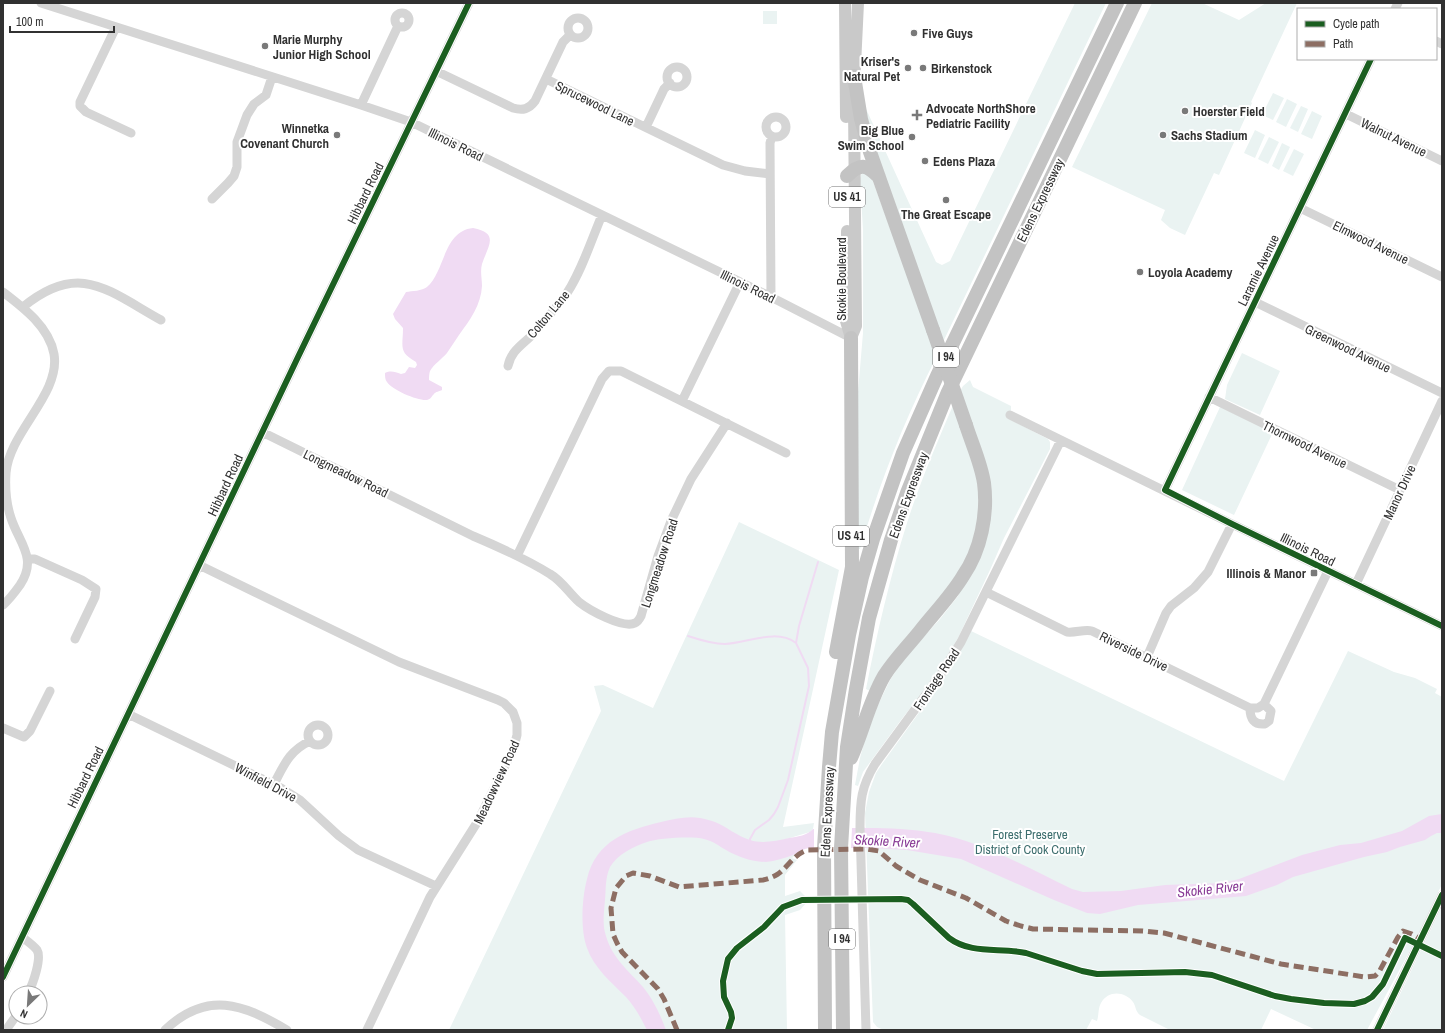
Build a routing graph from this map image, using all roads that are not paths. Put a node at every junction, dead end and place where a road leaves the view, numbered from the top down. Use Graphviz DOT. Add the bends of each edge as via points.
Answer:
graph roads {
  1 [pos="41,3"];
  2 [pos="468,3"];
  3 [pos="845,3"];
  4 [pos="858,3"];
  5 [pos="1117,3"];
  6 [pos="1136,3"];
  7 [pos="398,26"];
  8 [pos="116,27"];
  9 [pos="570,35"];
  10 [pos="1371,60"];
  11 [pos="436,71"];
  12 [pos="272,76"];
  13 [pos="854,76"];
  14 [pos="546,79"];
  15 [pos="670,83"];
  16 [pos="361,104"];
  17 [pos="1346,114"];
  18 [pos="411,122"];
  19 [pos="646,127"];
  20 [pos="131,133"];
  21 [pos="772,136"];
  22 [pos="1442,160"];
  23 [pos="851,173"];
  24 [pos="770,174"];
  25 [pos="879,177"];
  26 [pos="212,199"];
  27 [pos="1300,208"];
  28 [pos="602,215"];
  29 [pos="1442,277"];
  30 [pos="740,282"];
  31 [pos="3,292"];
  32 [pos="771,298"];
  33 [pos="1255,302"];
  34 [pos="23,307"];
  35 [pos="161,320"];
  36 [pos="850,338"];
  37 [pos="508,366"];
  38 [pos="1442,393"];
  39 [pos="1209,397"];
  40 [pos="682,401"];
  41 [pos="1442,401"];
  42 [pos="1010,415"];
  43 [pos="727,423"];
  44 [pos="262,432"];
  45 [pos="1060,440"];
  46 [pos="786,453"];
  47 [pos="4,478"];
  48 [pos="1165,490"];
  49 [pos="1400,490"];
  50 [pos="1232,524"];
  51 [pos="517,556"];
  52 [pos="28,558"];
  53 [pos="199,565"];
  54 [pos="1328,571"];
  55 [pos="1356,584"];
  56 [pos="986,592"];
  57 [pos="3,605"];
  58 [pos="1442,626"];
  59 [pos="75,639"];
  60 [pos="1147,657"];
  61 [pos="50,691"];
  62 [pos="128,714"];
  63 [pos="3,728"];
  64 [pos="832,732"];
  65 [pos="310,741"];
  66 [pos="846,769"];
  67 [pos="274,784"];
  68 [pos="436,886"];
  69 [pos="1442,895"];
  70 [pos="22,937"];
  71 [pos="3,977"];
  72 [pos="31,985"];
  73 [pos="164,1030"];
  74 [pos="287,1030"];
  75 [pos="367,1030"];
  76 [pos="825,1030"];
  77 [pos="843,1030"];
  78 [pos="866,1030"];
  79 [pos="1377,1030"];
  1 -- 8 [label="street, Illinois Road"];
  2 -- 11 [label="street, Hibbard Road"];
  3 -- 23 [label="main road, Skokie Boulevard / US 41"];
  4 -- 13 [label="main road, Skokie Boulevard / US 41"];
  5 -- 64 [label="highway, Edens Expressway / I 94" via="937,376 903,453 862,577"];
  6 -- 66 [label="highway, Edens Expressway / I 94" via="948,392 907,493 891,540 870,618 856,689"];
  7 -- 16 [label="street"];
  8 -- 12 [label="street, Illinois Road"];
  8 -- 20 [label="street" via="80,106 86,112"];
  9 -- 14 [label="street" via="563,42"];
  10 -- 17 [label="street, Laramie Avenue"];
  11 -- 14 [label="street, Sprucewood Lane" via="518,110 533,105"];
  11 -- 18 [label="street, Hibbard Road"];
  12 -- 16 [label="street, Illinois Road"];
  12 -- 26 [label="street" via="266,95 250,109 242,128 236,147 237,167 234,176"];
  13 -- 23 [label="main road, Skokie Boulevard / US 41"];
  13 -- 25 [label="highway, US 41" via="861,119"];
  14 -- 19 [label="street, Sprucewood Lane"];
  15 -- 19 [label="street" via="664,89"];
  16 -- 18 [label="street, Illinois Road"];
  17 -- 22 [label="street, Walnut Avenue"];
  17 -- 27 [label="street, Laramie Avenue"];
  18 -- 28 [label="street, Illinois Road"];
  18 -- 44 [label="street, Hibbard Road"];
  19 -- 24 [label="street, Sprucewood Lane" via="723,165"];
  21 -- 24 [label="street"];
  23 -- 25 [label="highway" via="863,166 870,168"];
  23 -- 36 [label="main road, Skokie Boulevard / US 41" via="856,326"];
  24 -- 32 [label="street"];
  25 -- 66 [label="highway, US 41, bridge" via="980,468 984,483 985,512 976,551 964,576 883,677"];
  27 -- 29 [label="street, Elmwood Avenue"];
  27 -- 33 [label="street, Laramie Avenue"];
  28 -- 30 [label="street, Illinois Road"];
  28 -- 37 [label="street, Colton Lane" via="567,293 515,350"];
  30 -- 32 [label="street, Illinois Road"];
  30 -- 40 [label="street"];
  31 -- 34 [label="street"];
  32 -- 36 [label="street, Illinois Road"];
  33 -- 38 [label="street, Greenwood Avenue"];
  33 -- 39 [label="street, Laramie Avenue"];
  34 -- 35 [label="street" via="52,288 77,282 108,290"];
  34 -- 47 [label="street" via="47,337 52,347 54,363 51,380 9,456"];
  36 -- 64 [label="highway, US 41" via="852,567 827,714"];
  39 -- 48 [label="street, Laramie Avenue"];
  39 -- 49 [label="street, Thornwood Avenue"];
  40 -- 43 [label="street"];
  40 -- 51 [label="street" via="621,371 612,370 606,373"];
  41 -- 49 [label="street, Manor Drive"];
  42 -- 45 [label="street, Illinois Road"];
  43 -- 46 [label="street"];
  43 -- 51 [label="street, Longmeadow Road" via="691,479 674,515 658,556 643,612 635,623 625,625 589,609 553,575"];
  44 -- 51 [label="street, Longmeadow Road"];
  44 -- 53 [label="street, Hibbard Road"];
  45 -- 48 [label="street, Illinois Road"];
  45 -- 56 [label="street, Frontage Road"];
  47 -- 52 [label="street" via="7,504"];
  48 -- 50 [label="street, Illinois Road"];
  49 -- 55 [label="street, Manor Drive"];
  50 -- 54 [label="street, Illinois Road"];
  50 -- 60 [label="street" via="1208,572 1169,610"];
  52 -- 57 [label="street" via="24,580"];
  52 -- 59 [label="street" via="82,580 96,589 95,597"];
  53 -- 62 [label="street, Hibbard Road"];
  53 -- 68 [label="street, Meadowview Road" via="399,662 498,700 513,712 518,723 513,750 478,821"];
  54 -- 55 [label="street, Illinois Road"];
  54 -- 60 [label="street, Riverside Drive" via="1258,707"];
  55 -- 58 [label="street, Illinois Road"];
  56 -- 60 [label="street, Riverside Drive" via="1067,632 1092,631"];
  56 -- 78 [label="street, Frontage Road" via="961,642 941,674 868,775 860,801"];
  61 -- 63 [label="street" via="30,732 24,737"];
  62 -- 67 [label="street, Winfield Drive"];
  62 -- 70 [label="street, Hibbard Road"];
  64 -- 76 [label="highway, Edens Expressway / I 94" via="824,828"];
  65 -- 67 [label="street" via="292,752"];
  66 -- 77 [label="highway, Edens Expressway / I 94" via="841,848"];
  67 -- 68 [label="street, Winfield Drive" via="300,800 358,850"];
  68 -- 75 [label="street, Meadowview Road"];
  69 -- 79 [label="street"];
  70 -- 71 [label="street, Hibbard Road"];
  70 -- 72 [label="street" via="37,950 39,956"];
  73 -- 74 [label="street" via="191,1012 209,1006 231,1005 251,1011"];
}
